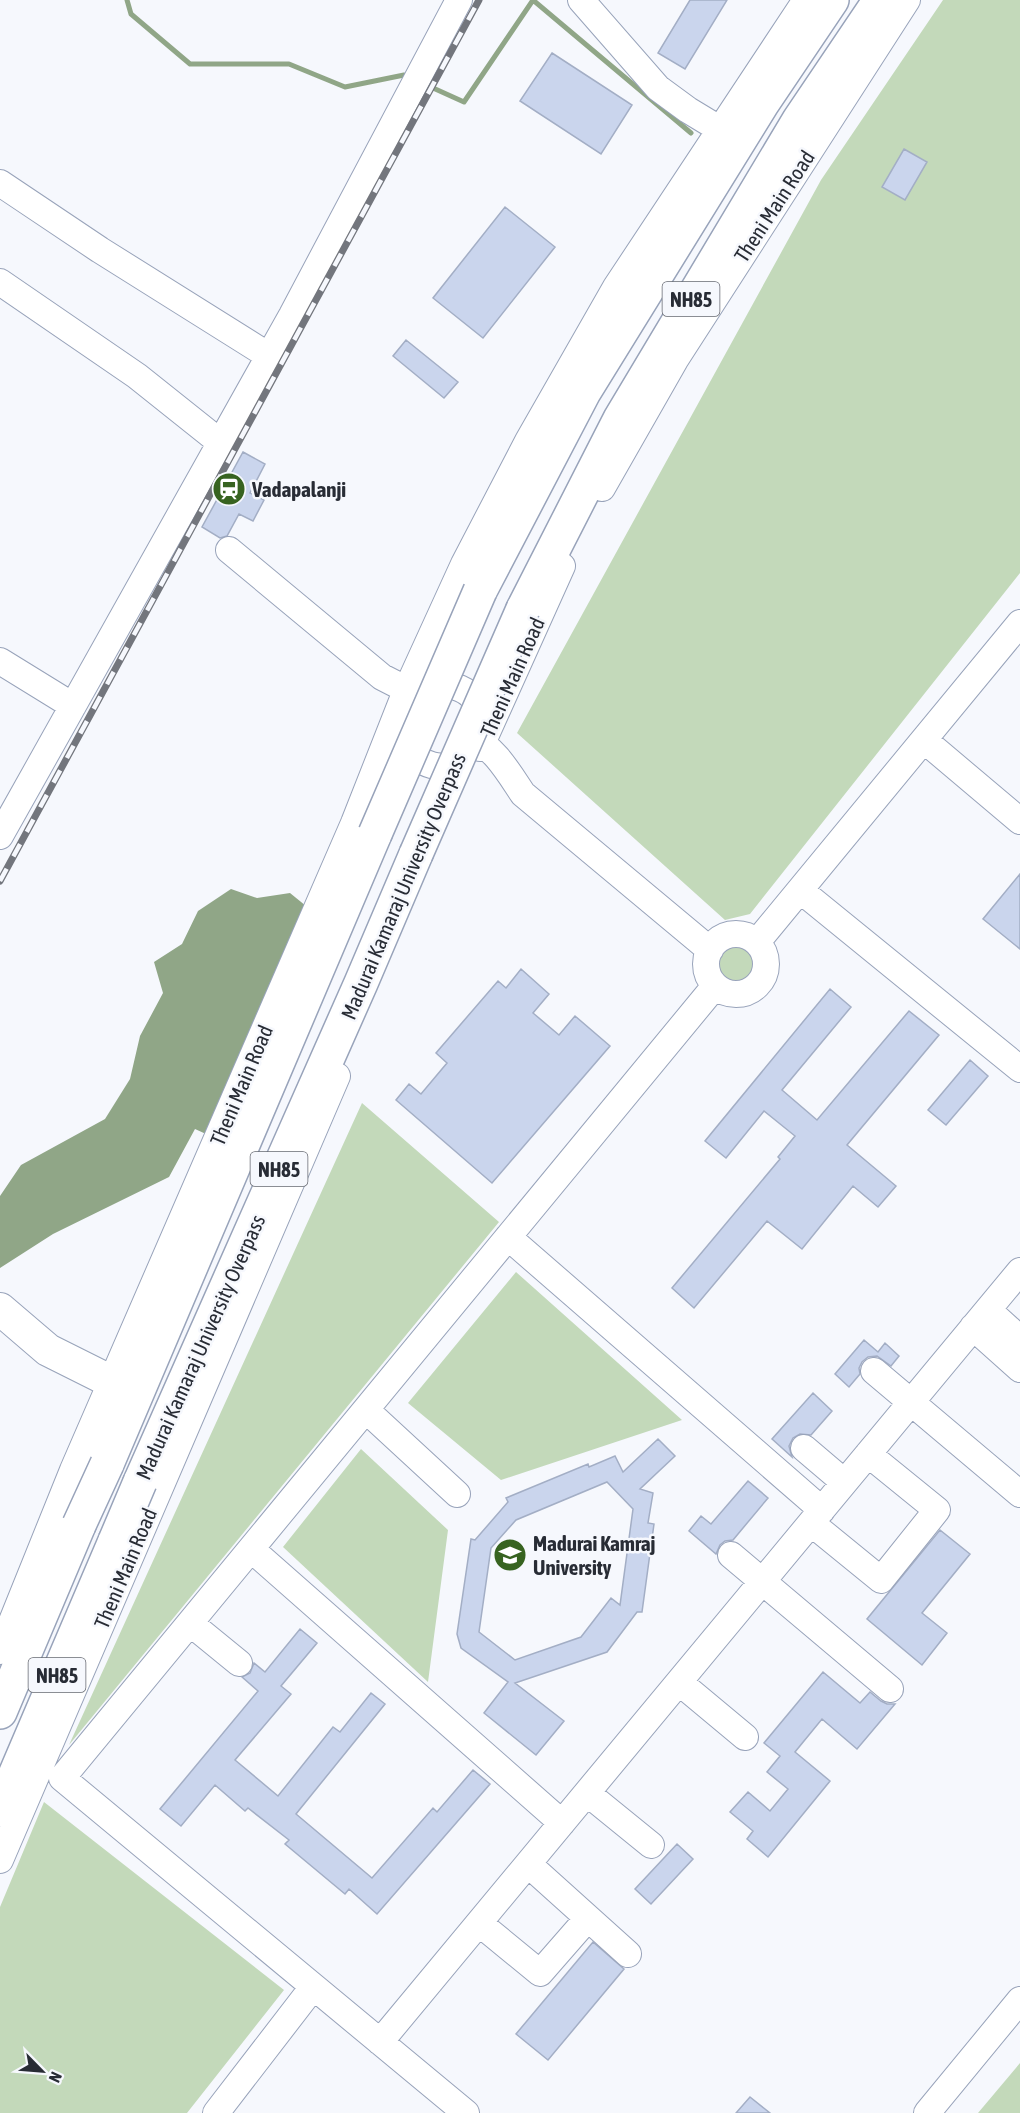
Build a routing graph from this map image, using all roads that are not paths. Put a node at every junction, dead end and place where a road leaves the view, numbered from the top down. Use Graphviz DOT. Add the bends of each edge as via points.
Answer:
graph roads {
  1 [pos="459,0"];
  2 [pos="806,0"];
  3 [pos="832,0"];
  4 [pos="880,0"];
  5 [pos="907,0"];
  6 [pos="584,1"];
  7 [pos="720,130"];
  8 [pos="0,183"];
  9 [pos="0,282"];
  10 [pos="269,356"];
  11 [pos="221,443"];
  12 [pos="229,550"];
  13 [pos="1020,623"];
  14 [pos="0,661"];
  15 [pos="418,693"];
  16 [pos="73,706"];
  17 [pos="406,734"];
  18 [pos="473,738"];
  19 [pos="924,740"];
  20 [pos="381,753"];
  21 [pos="9,796"];
  22 [pos="1020,821"];
  23 [pos="0,836"];
  24 [pos="800,890"];
  25 [pos="757,942"];
  26 [pos="715,944"];
  27 [pos="715,986"];
  28 [pos="1020,1069"];
  29 [pos="508,1238"];
  30 [pos="1020,1271"];
  31 [pos="0,1309"];
  32 [pos="980,1319"];
  33 [pos="1020,1340"];
  34 [pos="1020,1369"];
  35 [pos="874,1371"];
  36 [pos="112,1382"];
  37 [pos="911,1402"];
  38 [pos="366,1410"];
  39 [pos="804,1448"];
  40 [pos="868,1454"];
  41 [pos="844,1482"];
  42 [pos="67,1486"];
  43 [pos="458,1494"];
  44 [pos="1020,1494"];
  45 [pos="817,1516"];
  46 [pos="145,1521"];
  47 [pos="251,1549"];
  48 [pos="730,1556"];
  49 [pos="762,1582"];
  50 [pos="190,1623"];
  51 [pos="0,1651"];
  52 [pos="239,1663"];
  53 [pos="679,1682"];
  54 [pos="890,1689"];
  55 [pos="0,1712"];
  56 [pos="745,1737"];
  57 [pos="587,1792"];
  58 [pos="0,1810"];
  59 [pos="562,1823"];
  60 [pos="651,1845"];
  61 [pos="0,1860"];
  62 [pos="528,1864"];
  63 [pos="588,1918"];
  64 [pos="479,1923"];
  65 [pos="628,1954"];
  66 [pos="313,1987"];
  67 [pos="1020,2000"];
  68 [pos="380,2042"];
  69 [pos="216,2113"];
  70 [pos="466,2113"];
  71 [pos="927,2113"];
  1 -- 10 [label="street"];
  2 -- 7 [label="street, Theni Main Road / NH85"];
  3 -- 55 [label="highway, Madurai Kamaraj University Overpass / NH85, bridge" via="762,104 584,392 480,591"];
  4 -- 58 [label="highway, Madurai Kamaraj University Overpass / NH85, bridge" via="799,120 620,419 523,609"];
  5 -- 18 [label="street, Theni Main Road / NH85" via="675,360 578,529 504,695"];
  6 -- 7 [label="street" via="658,88"];
  7 -- 15 [label="street, Theni Main Road / NH85" via="616,287 528,441 464,564 420,662"];
  8 -- 10 [label="street"];
  9 -- 11 [label="street" via="137,376"];
  10 -- 11 [label="street"];
  11 -- 16 [label="street"];
  12 -- 15 [label="street" via="382,677"];
  13 -- 19 [label="street"];
  14 -- 16 [label="street"];
  15 -- 17 [label="street"];
  15 -- 18 [label="street" via="440,684 465,691 475,701"];
  15 -- 20 [label="street, Theni Main Road / NH85"];
  16 -- 21 [label="street"];
  17 -- 18 [label="street" via="410,752 433,766 447,766"];
  17 -- 20 [label="street"];
  18 -- 26 [label="street" via="509,773 523,794"];
  18 -- 46 [label="street, Theni Main Road / NH85" via="463,785"];
  19 -- 22 [label="street"];
  19 -- 24 [label="street"];
  20 -- 36 [label="street, Theni Main Road / NH85"];
  21 -- 23 [label="street"];
  24 -- 25 [label="street"];
  24 -- 28 [label="street"];
  25 -- 26 [label="street" via="746,935 732,934"];
  25 -- 27 [label="street" via="767,962 756,987 737,995"];
  26 -- 27 [label="street" via="706,963"];
  27 -- 29 [label="street"];
  29 -- 38 [label="street"];
  29 -- 45 [label="street"];
  30 -- 32 [label="street"];
  31 -- 36 [label="main road" via="48,1350"];
  32 -- 33 [label="street"];
  32 -- 34 [label="street"];
  32 -- 37 [label="street"];
  35 -- 37 [label="street"];
  36 -- 42 [label="street, Theni Main Road / NH85"];
  37 -- 40 [label="street"];
  37 -- 44 [label="street"];
  38 -- 43 [label="street"];
  38 -- 47 [label="street"];
  39 -- 41 [label="street"];
  40 -- 41 [label="street"];
  40 -- 45 [label="street" via="937,1510 881,1580"];
  41 -- 45 [label="street"];
  42 -- 46 [label="street"];
  42 -- 51 [label="street, Theni Main Road / NH85"];
  45 -- 49 [label="street"];
  46 -- 61 [label="street, Theni Main Road / NH85"];
  47 -- 50 [label="street"];
  47 -- 59 [label="street"];
  48 -- 49 [label="street"];
  49 -- 53 [label="street"];
  49 -- 54 [label="street"];
  50 -- 52 [label="street"];
  50 -- 66 [label="street" via="62,1778"];
  53 -- 56 [label="street"];
  53 -- 57 [label="street"];
  57 -- 59 [label="street"];
  57 -- 60 [label="street"];
  59 -- 62 [label="street"];
  62 -- 63 [label="street"];
  62 -- 64 [label="street"];
  63 -- 64 [label="street" via="540,1973"];
  63 -- 65 [label="street"];
  64 -- 68 [label="street"];
  66 -- 68 [label="street"];
  66 -- 69 [label="street"];
  67 -- 71 [label="street"];
  68 -- 70 [label="street"];
}
